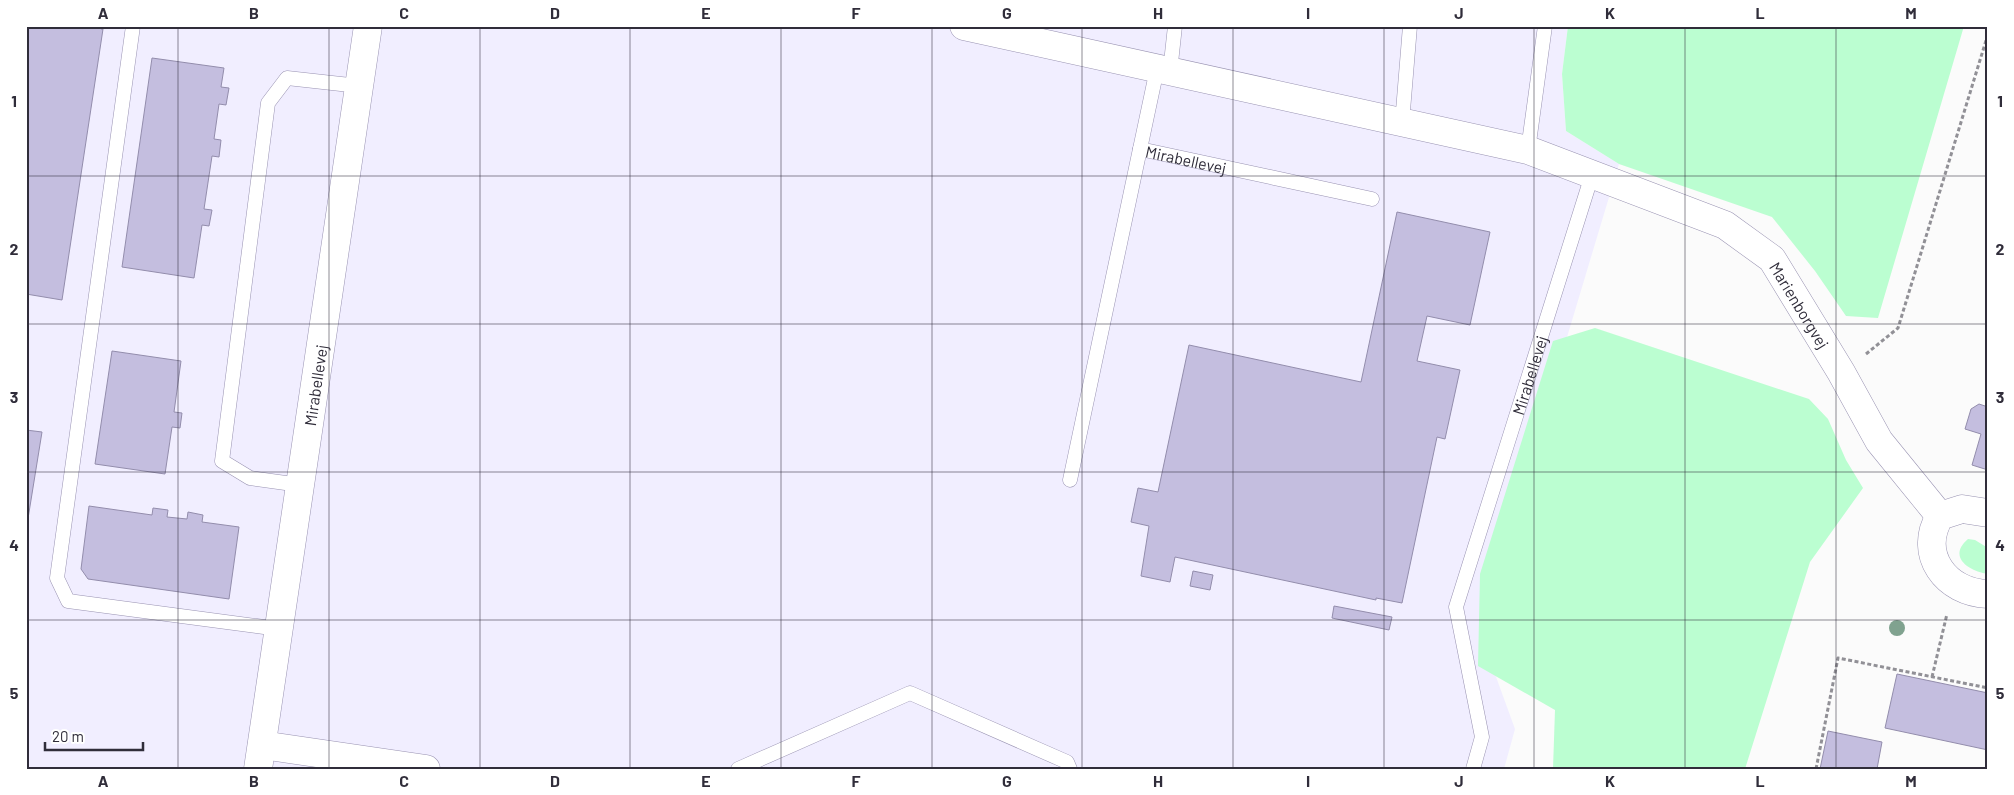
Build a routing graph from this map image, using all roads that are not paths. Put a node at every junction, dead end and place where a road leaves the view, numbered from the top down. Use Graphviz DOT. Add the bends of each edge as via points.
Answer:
graph roads {
  1 [pos="133,26"];
  2 [pos="368,26"];
  3 [pos="964,26"];
  4 [pos="1174,26"];
  5 [pos="1410,26"];
  6 [pos="1545,26"];
  7 [pos="1163,70"];
  8 [pos="359,86"];
  9 [pos="1402,123"];
  10 [pos="1140,150"];
  11 [pos="1528,150"];
  12 [pos="1592,175"];
  13 [pos="1372,199"];
  14 [pos="1070,480"];
  15 [pos="300,485"];
  16 [pos="1988,513"];
  17 [pos="1940,516"];
  18 [pos="1988,594"];
  19 [pos="279,629"];
  20 [pos="260,757"];
  21 [pos="426,769"];
  22 [pos="738,769"];
  23 [pos="1070,769"];
  24 [pos="1473,769"];
  1 -- 19 [label="lane" via="57,578 68,601"];
  2 -- 8 [label="street, Mirabellevej"];
  3 -- 7 [label="street"];
  4 -- 7 [label="lane, Mirabellevej"];
  5 -- 9 [label="lane"];
  6 -- 11 [label="lane"];
  7 -- 9 [label="street"];
  7 -- 10 [label="lane, Mirabellevej"];
  8 -- 15 [label="street, Mirabellevej"];
  8 -- 15 [label="lane" via="287,78 268,103 222,461 250,478"];
  9 -- 11 [label="street"];
  10 -- 13 [label="lane, Mirabellevej"];
  10 -- 14 [label="lane"];
  11 -- 12 [label="street"];
  12 -- 17 [label="street, Marienborgvej" via="1725,225 1772,259 1879,441"];
  12 -- 24 [label="lane, Mirabellevej" via="1456,607 1482,737"];
  15 -- 19 [label="street, Mirabellevej"];
  16 -- 17 [label="street" via="1962,509"];
  17 -- 18 [label="street" via="1930,540 1935,561 1944,576 1974,593"];
  19 -- 20 [label="street, Mirabellevej"];
  20 -- 21 [label="street, Mirabellevej"];
  22 -- 23 [label="lane" via="910,693 1066,762"];
}
